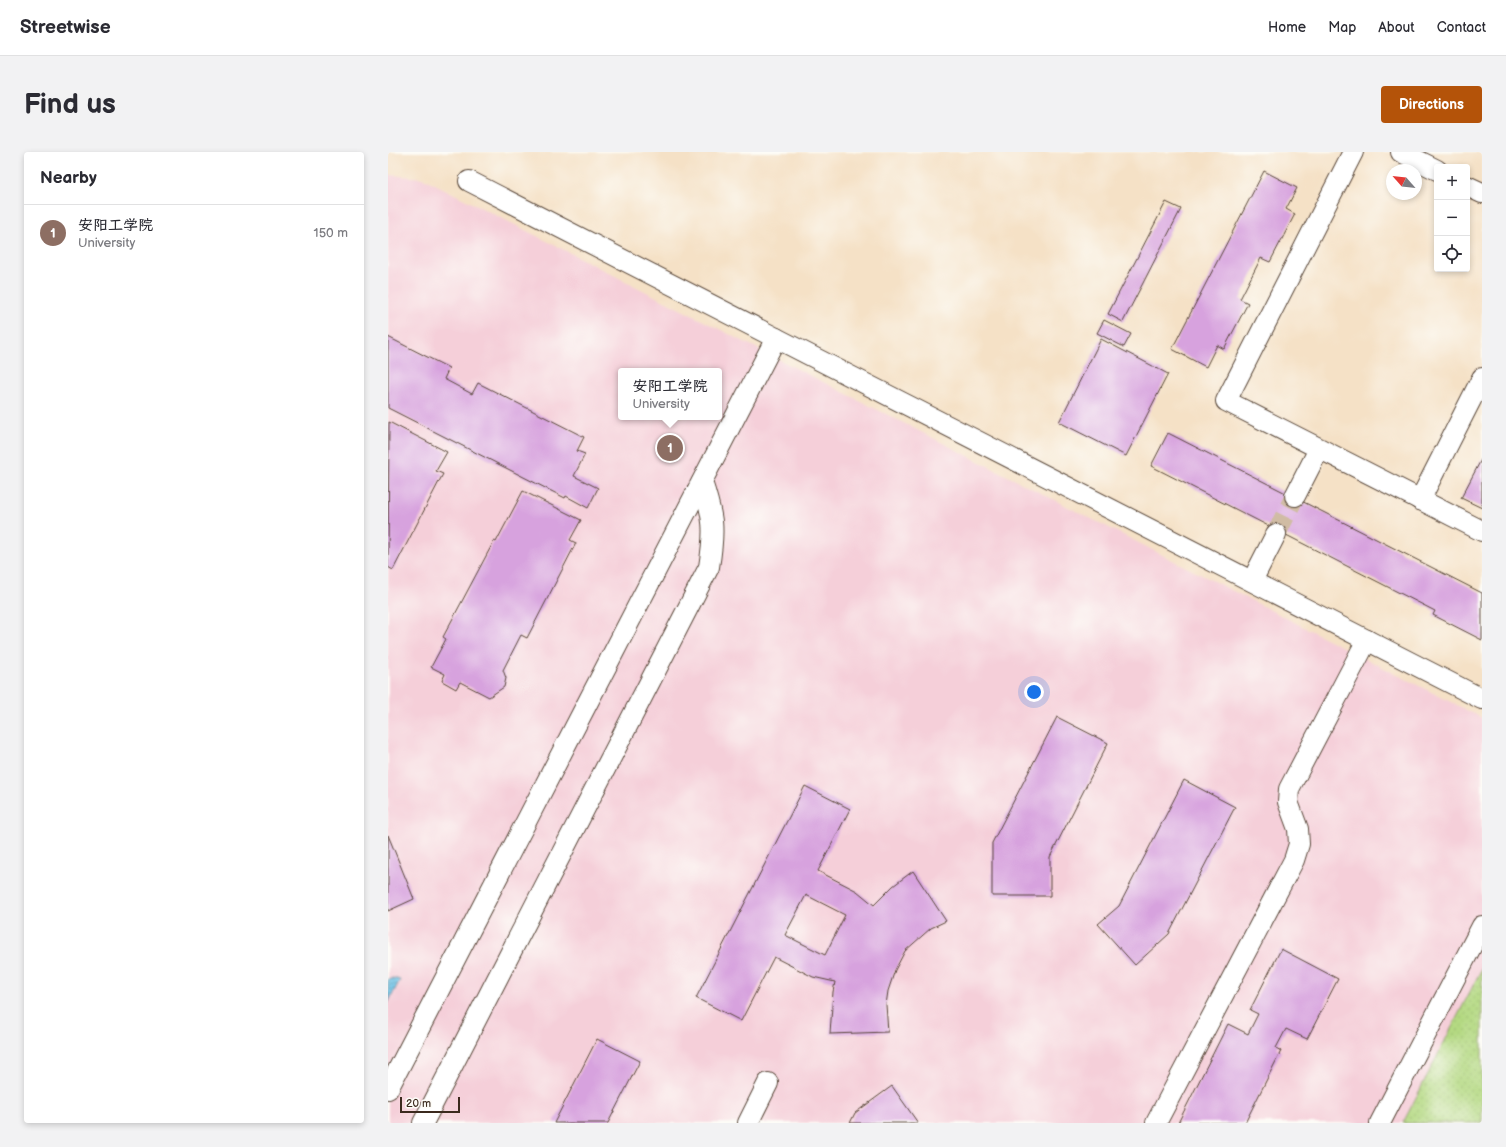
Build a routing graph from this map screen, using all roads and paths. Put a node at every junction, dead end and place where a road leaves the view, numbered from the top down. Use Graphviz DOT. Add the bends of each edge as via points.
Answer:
graph roads {
  1 [pos="1353,152"];
  2 [pos="1401,152"];
  3 [pos="1434,168"];
  4 [pos="469,181"];
  5 [pos="1470,187"];
  6 [pos="1482,193"];
  7 [pos="776,338"];
  8 [pos="1482,378"];
  9 [pos="1319,449"];
  10 [pos="702,482"];
  11 [pos="1295,496"];
  12 [pos="1420,500"];
  13 [pos="1482,531"];
  14 [pos="1276,534"];
  15 [pos="1252,581"];
  16 [pos="1367,640"];
  17 [pos="1482,699"];
  18 [pos="1482,926"];
  19 [pos="768,1083"];
  20 [pos="388,1089"];
  21 [pos="423,1123"];
  22 [pos="748,1123"];
  23 [pos="1156,1123"];
  24 [pos="1380,1123"];
  1 -- 9 [label="street" via="1226,401"];
  2 -- 3 [label="street"];
  4 -- 7 [label="street"];
  5 -- 6 [label="street"];
  7 -- 10 [label="street"];
  7 -- 15 [label="street"];
  8 -- 12 [label="street"];
  9 -- 11 [label="street"];
  9 -- 12 [label="street"];
  10 -- 20 [label="street"];
  10 -- 21 [label="street" via="712,512 714,538 709,567"];
  12 -- 13 [label="street"];
  14 -- 15 [label="street"];
  15 -- 16 [label="street"];
  16 -- 17 [label="street"];
  16 -- 23 [label="street" via="1289,789 1288,802 1298,829 1299,844 1294,860"];
  18 -- 24 [label="street"];
  19 -- 22 [label="street"];
}
